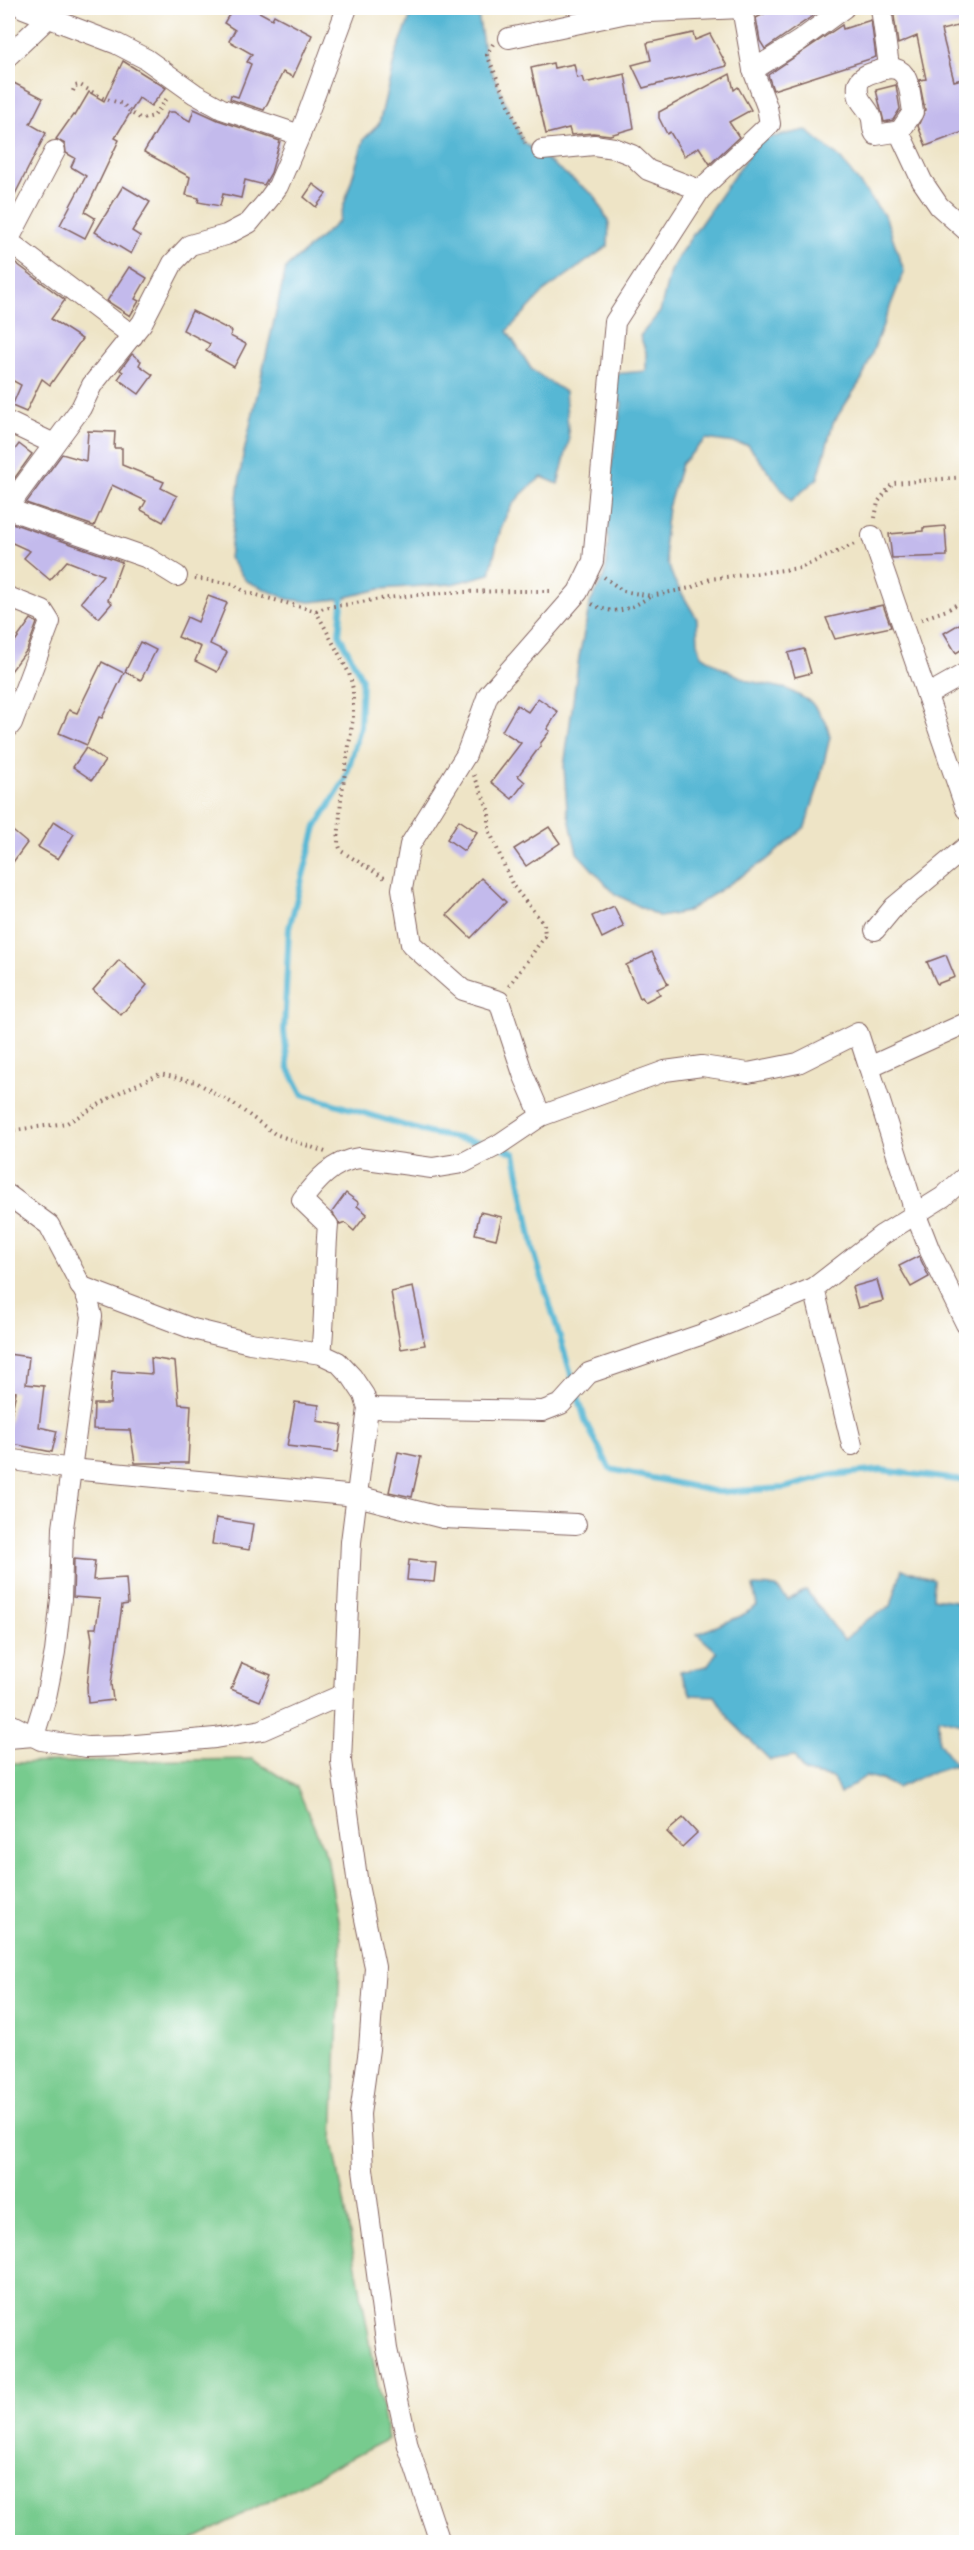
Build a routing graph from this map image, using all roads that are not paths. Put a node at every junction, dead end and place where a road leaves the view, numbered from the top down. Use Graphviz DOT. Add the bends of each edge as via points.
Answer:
graph roads {
  1 [pos="23,8"];
  2 [pos="346,8"];
  3 [pos="742,8"];
  4 [pos="844,8"];
  5 [pos="881,8"];
  6 [pos="626,10"];
  7 [pos="49,17"];
  8 [pos="509,38"];
  9 [pos="8,56"];
  10 [pos="889,66"];
  11 [pos="753,70"];
  12 [pos="898,134"];
  13 [pos="300,135"];
  14 [pos="542,150"];
  15 [pos="55,151"];
  16 [pos="700,190"];
  17 [pos="966,230"];
  18 [pos="8,241"];
  19 [pos="133,336"];
  20 [pos="8,422"];
  21 [pos="54,444"];
  22 [pos="8,508"];
  23 [pos="872,536"];
  24 [pos="177,576"];
  25 [pos="8,597"];
  26 [pos="966,674"];
  27 [pos="927,695"];
  28 [pos="8,728"];
  29 [pos="966,809"];
  30 [pos="966,847"];
  31 [pos="875,930"];
  32 [pos="966,1023"];
  33 [pos="869,1067"];
  34 [pos="541,1116"];
  35 [pos="966,1176"];
  36 [pos="8,1195"];
  37 [pos="916,1215"];
  38 [pos="80,1286"];
  39 [pos="814,1288"];
  40 [pos="966,1324"];
  41 [pos="321,1354"];
  42 [pos="368,1408"];
  43 [pos="852,1445"];
  44 [pos="8,1459"];
  45 [pos="71,1469"];
  46 [pos="357,1496"];
  47 [pos="576,1524"];
  48 [pos="344,1694"];
  49 [pos="8,1722"];
  50 [pos="34,1736"];
  51 [pos="8,1738"];
  52 [pos="440,2542"];
  1 -- 7 [label="street"];
  2 -- 13 [label="street"];
  3 -- 6 [label="street"];
  3 -- 11 [label="street"];
  4 -- 11 [label="street"];
  5 -- 10 [label="street"];
  6 -- 8 [label="street"];
  7 -- 9 [label="street"];
  7 -- 13 [label="street" via="146,59 222,109"];
  10 -- 12 [label="street" via="904,75 913,112"];
  10 -- 12 [label="street" via="862,77 858,94 870,115 875,135"];
  11 -- 16 [label="street" via="768,107 770,124"];
  12 -- 17 [label="street" via="939,206"];
  13 -- 19 [label="street" via="278,186 256,217 226,234 190,245 173,263"];
  14 -- 16 [label="street" via="585,145 614,148 632,155 648,170"];
  15 -- 18 [label="street"];
  16 -- 34 [label="street" via="615,322 593,561 584,597 488,695 466,755 410,845 402,889 411,944 463,990 499,1001"];
  18 -- 19 [label="street"];
  19 -- 21 [label="street" via="92,385 81,408"];
  20 -- 21 [label="street"];
  21 -- 22 [label="street"];
  22 -- 24 [label="street" via="148,558"];
  23 -- 27 [label="street"];
  25 -- 28 [label="street" via="43,611 50,622"];
  26 -- 27 [label="street"];
  27 -- 29 [label="street"];
  30 -- 31 [label="street" via="894,906"];
  32 -- 33 [label="street"];
  33 -- 34 [label="street" via="858,1033 798,1063 748,1073 702,1066 665,1071"];
  33 -- 37 [label="street"];
  34 -- 41 [label="street" via="464,1162 432,1168 348,1160 314,1184 302,1200 328,1225"];
  35 -- 37 [label="street"];
  36 -- 38 [label="street" via="48,1225"];
  37 -- 39 [label="street" via="882,1235"];
  37 -- 40 [label="street"];
  38 -- 41 [label="street" via="194,1329"];
  38 -- 45 [label="street" via="92,1316"];
  39 -- 42 [label="street" via="703,1334 589,1373 561,1404 543,1410"];
  39 -- 43 [label="street"];
  41 -- 42 [label="street" via="338,1362 352,1377"];
  42 -- 46 [label="street"];
  44 -- 45 [label="street"];
  45 -- 46 [label="street"];
  45 -- 50 [label="street" via="55,1652"];
  46 -- 47 [label="street" via="443,1518"];
  46 -- 48 [label="street"];
  48 -- 50 [label="street" via="262,1730 215,1738 87,1747"];
  48 -- 52 [label="street" via="341,1761 358,1885 375,1967 360,2114 363,2169 387,2349 408,2446"];
  49 -- 50 [label="street"];
  50 -- 51 [label="street"];
}
